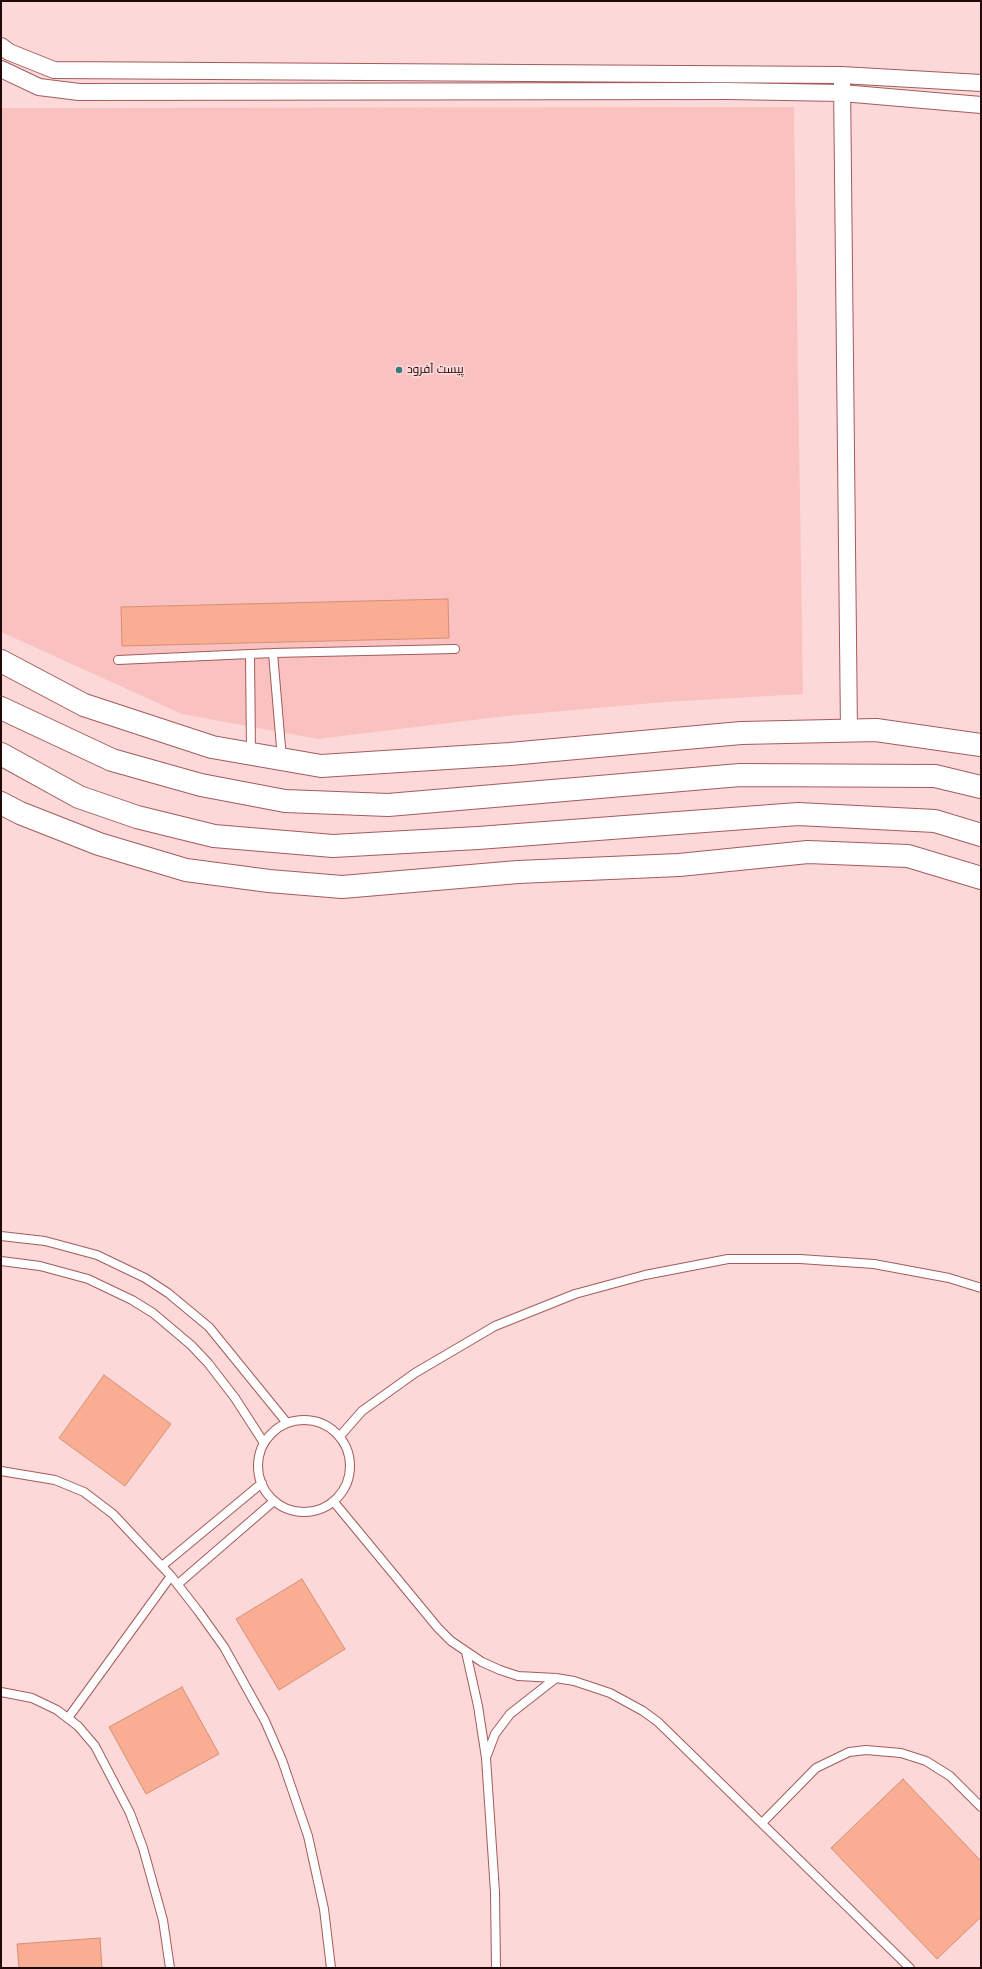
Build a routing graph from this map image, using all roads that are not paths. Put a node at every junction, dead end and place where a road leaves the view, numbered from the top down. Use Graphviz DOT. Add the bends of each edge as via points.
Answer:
graph roads {
  1 [pos="1,46"];
  2 [pos="1,69"];
  3 [pos="842,75"];
  4 [pos="981,83"];
  5 [pos="842,93"];
  6 [pos="981,105"];
  7 [pos="455,649"];
  8 [pos="273,652"];
  9 [pos="250,654"];
  10 [pos="118,660"];
  11 [pos="1,661"];
  12 [pos="1,708"];
  13 [pos="849,731"];
  14 [pos="981,745"];
  15 [pos="1,754"];
  16 [pos="251,754"];
  17 [pos="282,759"];
  18 [pos="981,787"];
  19 [pos="1,803"];
  20 [pos="981,835"];
  21 [pos="981,878"];
  22 [pos="1,1236"];
  23 [pos="1,1261"];
  24 [pos="981,1288"];
  25 [pos="287,1422"];
  26 [pos="340,1436"];
  27 [pos="264,1443"];
  28 [pos="1,1471"];
  29 [pos="262,1483"];
  30 [pos="274,1501"];
  31 [pos="334,1502"];
  32 [pos="162,1566"];
  33 [pos="171,1576"];
  34 [pos="178,1584"];
  35 [pos="466,1652"];
  36 [pos="556,1678"];
  37 [pos="1,1692"];
  38 [pos="68,1718"];
  39 [pos="486,1758"];
  40 [pos="981,1807"];
  41 [pos="762,1823"];
  42 [pos="170,1968"];
  43 [pos="331,1968"];
  44 [pos="496,1968"];
  45 [pos="910,1968"];
  1 -- 3 [label="street" via="9,52 54,70"];
  2 -- 5 [label="street" via="39,88 79,92"];
  3 -- 4 [label="street"];
  3 -- 5 [label="street"];
  5 -- 6 [label="street"];
  5 -- 13 [label="street"];
  7 -- 8 [label="lane"];
  8 -- 9 [label="lane"];
  8 -- 17 [label="lane"];
  9 -- 10 [label="lane"];
  9 -- 16 [label="lane"];
  11 -- 16 [label="main road" via="84,705 212,747"];
  12 -- 18 [label="main road" via="112,760 201,785 285,801 388,805 740,774 934,776"];
  13 -- 14 [label="main road" via="876,730"];
  13 -- 17 [label="main road" via="741,733 510,754 321,766"];
  15 -- 20 [label="main road" via="79,797 137,817 214,836 333,846 798,814 935,821"];
  16 -- 17 [label="main road"];
  19 -- 21 [label="main road" via="99,844 186,870 276,882 342,887 518,872 679,865 808,852 908,856"];
  22 -- 25 [label="lane" via="45,1241 97,1256 145,1278 168,1293 209,1327"];
  23 -- 27 [label="lane" via="40,1266 88,1279 153,1313 208,1363 235,1398"];
  24 -- 26 [label="lane" via="949,1278 874,1264 800,1259 728,1260 646,1275 575,1294 495,1326 415,1373 362,1411"];
  25 -- 26 [label="lane" via="301,1419 316,1420 329,1426"];
  25 -- 27 [label="lane" via="274,1430"];
  26 -- 31 [label="lane" via="348,1448 350,1477 344,1491"];
  27 -- 29 [label="lane" via="259,1458 258,1474"];
  28 -- 32 [label="lane" via="55,1480 84,1492 113,1514"];
  29 -- 30 [label="lane"];
  29 -- 32 [label="lane"];
  30 -- 31 [label="lane" via="288,1509 304,1512 320,1510"];
  30 -- 34 [label="lane"];
  31 -- 35 [label="lane" via="438,1628"];
  32 -- 33 [label="lane"];
  33 -- 34 [label="lane"];
  33 -- 38 [label="lane"];
  34 -- 43 [label="lane" via="212,1629 242,1677 282,1760 308,1836 324,1909"];
  35 -- 36 [label="lane" via="482,1662 518,1676"];
  35 -- 39 [label="lane"];
  36 -- 39 [label="lane" via="510,1714 495,1734"];
  36 -- 41 [label="lane" via="592,1686 643,1711 658,1722"];
  37 -- 38 [label="lane" via="32,1698"];
  38 -- 42 [label="lane" via="95,1746 130,1813 154,1884 163,1920"];
  39 -- 44 [label="lane" via="495,1892"];
  40 -- 41 [label="lane" via="950,1776 926,1761 901,1752 866,1750 849,1752 816,1768"];
  41 -- 45 [label="lane"];
}
